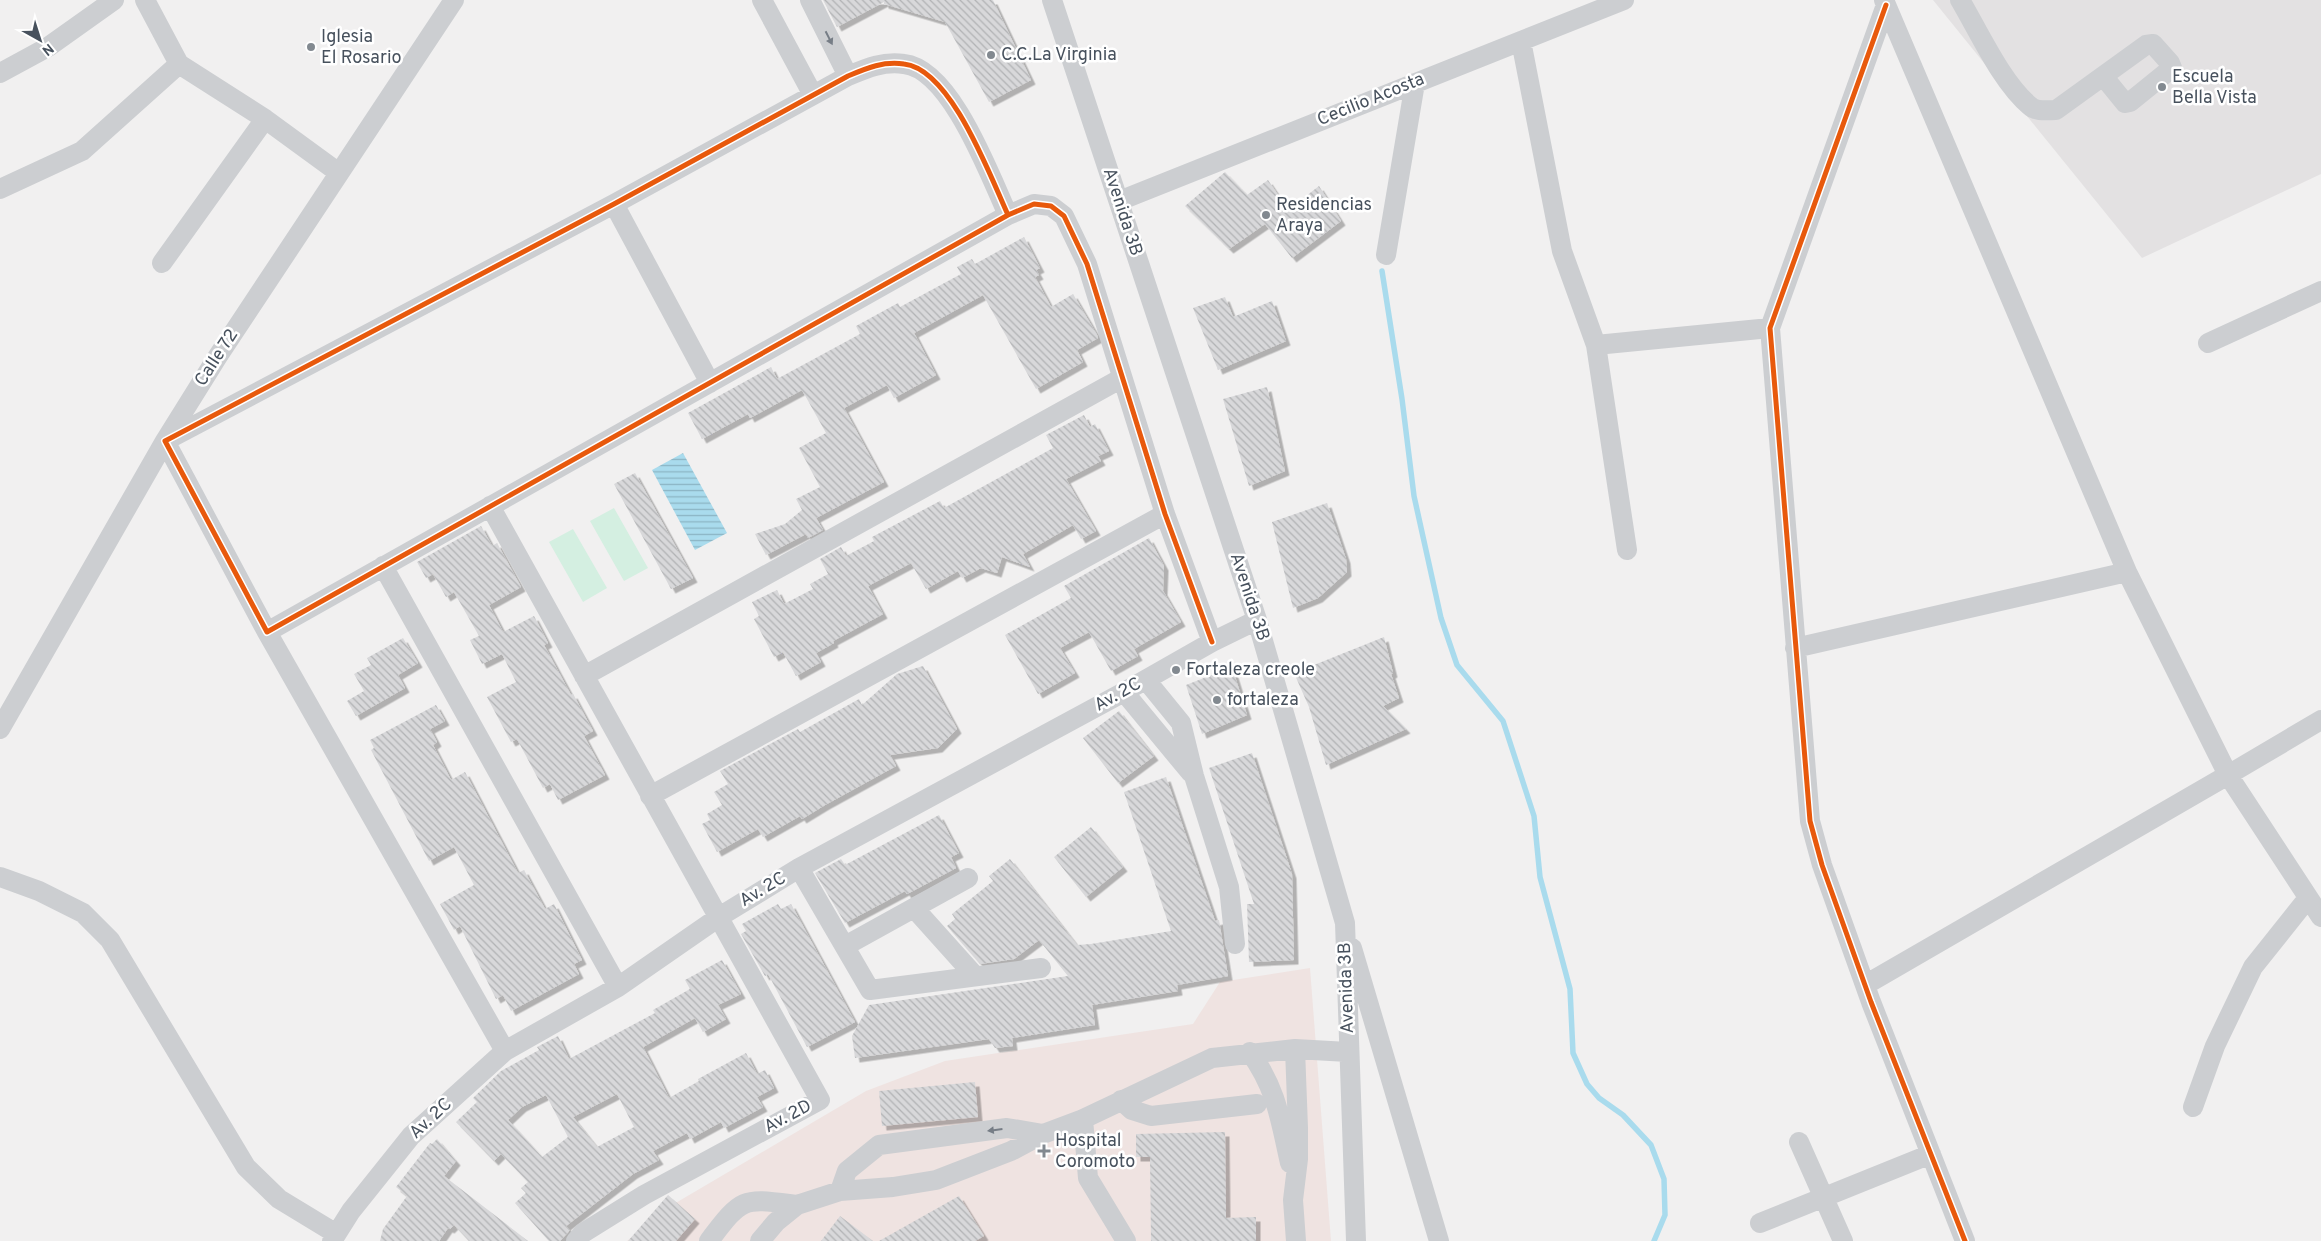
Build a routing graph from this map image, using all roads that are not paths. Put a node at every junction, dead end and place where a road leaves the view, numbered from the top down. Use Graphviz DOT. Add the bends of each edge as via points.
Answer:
graph roads {
  1 [pos="114,0"];
  2 [pos="145,0"];
  3 [pos="454,0"];
  4 [pos="762,0"];
  5 [pos="810,0"];
  6 [pos="1052,0"];
  7 [pos="1624,0"];
  8 [pos="1960,0"];
  9 [pos="1885,2"];
  10 [pos="1521,41"];
  11 [pos="179,64"];
  12 [pos="0,73"];
  13 [pos="848,76"];
  14 [pos="2103,76"];
  15 [pos="1415,82"];
  16 [pos="813,95"];
  17 [pos="265,119"];
  18 [pos="339,173"];
  19 [pos="0,189"];
  20 [pos="1119,201"];
  21 [pos="614,204"];
  22 [pos="1008,215"];
  23 [pos="1386,255"];
  24 [pos="162,263"];
  25 [pos="2321,291"];
  26 [pos="1770,328"];
  27 [pos="2208,343"];
  28 [pos="1596,345"];
  29 [pos="1122,378"];
  30 [pos="710,384"];
  31 [pos="165,441"];
  32 [pos="490,506"];
  33 [pos="1165,514"];
  34 [pos="1627,550"];
  35 [pos="383,566"];
  36 [pos="2127,572"];
  37 [pos="1257,620"];
  38 [pos="266,632"];
  39 [pos="1212,642"];
  40 [pos="1795,648"];
  41 [pos="584,676"];
  42 [pos="1146,680"];
  43 [pos="1124,692"];
  44 [pos="2321,720"];
  45 [pos="0,729"];
  46 [pos="2228,775"];
  47 [pos="1194,776"];
  48 [pos="650,796"];
  49 [pos="799,868"];
  50 [pos="0,877"];
  51 [pos="968,878"];
  52 [pos="2308,898"];
  53 [pos="914,908"];
  54 [pos="719,917"];
  55 [pos="2321,917"];
  56 [pos="1345,923"];
  57 [pos="1235,944"];
  58 [pos="845,946"];
  59 [pos="1041,968"];
  60 [pos="975,976"];
  61 [pos="1865,985"];
  62 [pos="618,987"];
  63 [pos="1295,1049"];
  64 [pos="505,1051"];
  65 [pos="1250,1052"];
  66 [pos="1348,1052"];
  67 [pos="1121,1100"];
  68 [pos="1257,1104"];
  69 [pos="2193,1107"];
  70 [pos="1083,1119"];
  71 [pos="1043,1134"];
  72 [pos="1799,1142"];
  73 [pos="1931,1154"];
  74 [pos="1295,1184"];
  75 [pos="840,1191"];
  76 [pos="1823,1196"];
  77 [pos="797,1205"];
  78 [pos="1760,1223"];
  79 [pos="334,1237"];
  80 [pos="576,1241"];
  81 [pos="709,1241"];
  82 [pos="760,1241"];
  83 [pos="1126,1241"];
  84 [pos="1296,1241"];
  85 [pos="1356,1241"];
  86 [pos="1439,1241"];
  87 [pos="1843,1241"];
  88 [pos="1965,1241"];
  1 -- 12 [label="street" via="48,47"];
  2 -- 11 [label="street"];
  3 -- 18 [label="street, Calle 72"];
  4 -- 16 [label="street"];
  5 -- 13 [label="street, one-way"];
  6 -- 20 [label="street, Avenida 3B"];
  7 -- 10 [label="street, Cecilio Acosta"];
  8 -- 14 [label="street" via="2005,77 2031,108 2056,110"];
  9 -- 26 [label="street"];
  9 -- 36 [label="street"];
  10 -- 15 [label="street, Cecilio Acosta"];
  10 -- 28 [label="street" via="1562,251"];
  11 -- 17 [label="street"];
  11 -- 19 [label="street" via="82,151"];
  13 -- 16 [label="street"];
  13 -- 22 [label="street" via="879,63 906,64 930,76 952,101 969,130"];
  15 -- 20 [label="street, Cecilio Acosta"];
  15 -- 23 [label="street"];
  16 -- 21 [label="street"];
  17 -- 18 [label="street"];
  17 -- 24 [label="street"];
  18 -- 31 [label="street, Calle 72"];
  20 -- 37 [label="street, Avenida 3B"];
  21 -- 30 [label="street"];
  21 -- 31 [label="street"];
  22 -- 29 [label="street" via="1034,204 1051,206 1064,216 1087,264"];
  22 -- 30 [label="street"];
  25 -- 27 [label="street"];
  26 -- 28 [label="street"];
  26 -- 40 [label="street"];
  28 -- 34 [label="street"];
  29 -- 33 [label="street"];
  29 -- 41 [label="street"];
  30 -- 32 [label="street"];
  31 -- 38 [label="street"];
  31 -- 45 [label="street, Calle 72"];
  32 -- 35 [label="street"];
  32 -- 41 [label="street"];
  33 -- 39 [label="street"];
  33 -- 48 [label="street"];
  35 -- 38 [label="street"];
  35 -- 62 [label="street"];
  36 -- 40 [label="street"];
  36 -- 46 [label="street"];
  37 -- 39 [label="street, Av. 2C"];
  37 -- 56 [label="street, Avenida 3B"];
  38 -- 64 [label="street"];
  39 -- 42 [label="street, Av. 2C"];
  40 -- 61 [label="street" via="1810,821 1822,865"];
  41 -- 48 [label="street"];
  42 -- 43 [label="street, Av. 2C"];
  42 -- 47 [label="street" via="1181,723"];
  43 -- 47 [label="street"];
  43 -- 49 [label="street, Av. 2C"];
  44 -- 46 [label="street"];
  46 -- 52 [label="street"];
  46 -- 61 [label="street"];
  47 -- 57 [label="street" via="1230,887"];
  48 -- 54 [label="street"];
  49 -- 54 [label="street, Av. 2C"];
  49 -- 58 [label="street"];
  50 -- 79 [label="street" via="84,913 110,940 246,1168 279,1199"];
  51 -- 53 [label="street"];
  52 -- 55 [label="street"];
  52 -- 69 [label="street" via="2253,967 2215,1046"];
  53 -- 58 [label="street"];
  53 -- 60 [label="street"];
  54 -- 62 [label="street, Av. 2C"];
  54 -- 80 [label="street, Av. 2D" via="820,1100 644,1195 583,1233"];
  56 -- 66 [label="street, Avenida 3B"];
  56 -- 86 [label="street"];
  58 -- 60 [label="street" via="870,990"];
  59 -- 60 [label="street"];
  61 -- 73 [label="street"];
  62 -- 64 [label="street, Av. 2C"];
  63 -- 65 [label="street"];
  63 -- 66 [label="street"];
  63 -- 74 [label="street" via="1298,1128"];
  64 -- 79 [label="street, Av. 2C" via="411,1136"];
  65 -- 67 [label="street" via="1212,1058"];
  65 -- 74 [label="street" via="1271,1087"];
  66 -- 85 [label="street, Avenida 3B"];
  67 -- 68 [label="street" via="1132,1110 1150,1116"];
  67 -- 70 [label="street"];
  70 -- 71 [label="street"];
  70 -- 83 [label="street" via="1088,1178"];
  71 -- 75 [label="street" via="1011,1151 936,1180"];
  71 -- 75 [label="street, one-way" via="1007,1128 879,1145 847,1171"];
  72 -- 76 [label="street"];
  73 -- 76 [label="street"];
  73 -- 88 [label="street"];
  74 -- 84 [label="street"];
  75 -- 77 [label="street"];
  76 -- 78 [label="street"];
  76 -- 87 [label="street"];
  77 -- 81 [label="street" via="757,1200 742,1203"];
  77 -- 82 [label="street"];
}
